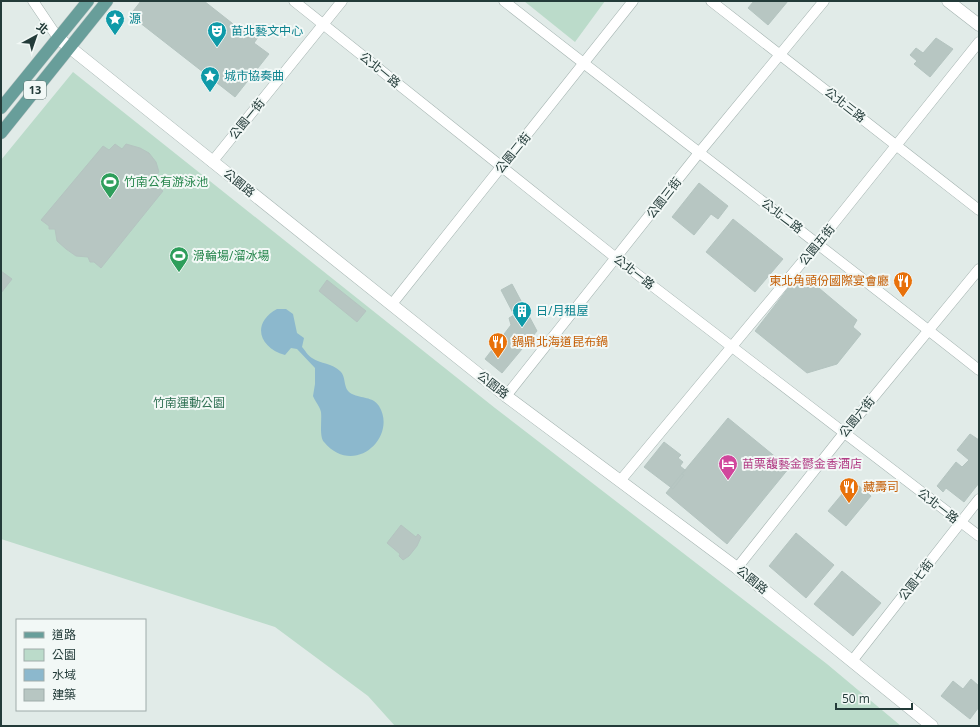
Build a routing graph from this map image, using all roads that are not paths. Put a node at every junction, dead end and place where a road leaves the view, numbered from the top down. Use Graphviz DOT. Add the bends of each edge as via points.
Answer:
graph roads {
  1 [pos="33,1"];
  2 [pos="88,1"];
  3 [pos="107,1"];
  4 [pos="294,1"];
  5 [pos="342,1"];
  6 [pos="504,1"];
  7 [pos="633,1"];
  8 [pos="711,1"];
  9 [pos="824,1"];
  10 [pos="948,1"];
  11 [pos="323,24"];
  12 [pos="979,24"];
  13 [pos="58,38"];
  14 [pos="979,42"];
  15 [pos="69,48"];
  16 [pos="780,55"];
  17 [pos="584,64"];
  18 [pos="1,108"];
  19 [pos="1,133"];
  20 [pos="897,145"];
  21 [pos="698,154"];
  22 [pos="212,162"];
  23 [pos="502,166"];
  24 [pos="979,210"];
  25 [pos="818,243"];
  26 [pos="616,258"];
  27 [pos="979,269"];
  28 [pos="392,304"];
  29 [pos="927,330"];
  30 [pos="731,346"];
  31 [pos="979,370"];
  32 [pos="506,396"];
  33 [pos="844,433"];
  34 [pos="620,481"];
  35 [pos="979,499"];
  36 [pos="960,523"];
  37 [pos="979,536"];
  38 [pos="737,568"];
  39 [pos="852,661"];
  40 [pos="932,726"];
  1 -- 13 [label="street"];
  2 -- 13 [label="main road, 13"];
  3 -- 15 [label="main road, 13"];
  4 -- 11 [label="street, 公北一路"];
  5 -- 11 [label="street, 公園一街"];
  6 -- 17 [label="street, 公北二路"];
  7 -- 17 [label="street, 公園二街"];
  8 -- 16 [label="street, 公北三路"];
  9 -- 16 [label="street, 公園三街"];
  10 -- 12 [label="street"];
  11 -- 22 [label="street, 公園一街"];
  11 -- 23 [label="street, 公北一路"];
  13 -- 15 [label="street, 公園路"];
  13 -- 18 [label="main road, 13"];
  14 -- 20 [label="street, 公園五街"];
  15 -- 19 [label="main road, 13"];
  15 -- 22 [label="street, 公園路"];
  16 -- 20 [label="street, 公北三路"];
  16 -- 21 [label="street, 公園三街"];
  17 -- 21 [label="street, 公北二路"];
  17 -- 23 [label="street, 公園二街"];
  20 -- 24 [label="street, 公北三路"];
  20 -- 25 [label="street, 公園五街"];
  21 -- 25 [label="street, 公北二路"];
  21 -- 26 [label="street, 公園三街"];
  22 -- 28 [label="street, 公園路"];
  23 -- 26 [label="street, 公北一路"];
  23 -- 28 [label="street, 公園二街"];
  25 -- 29 [label="street, 公北二路"];
  25 -- 30 [label="street, 公園五街"];
  26 -- 30 [label="street, 公北一路"];
  26 -- 32 [label="street, 公園三街"];
  27 -- 29 [label="street, 公園六街"];
  28 -- 32 [label="street, 公園路"];
  29 -- 31 [label="street, 公北二路"];
  29 -- 33 [label="street, 公園六街"];
  30 -- 33 [label="street, 公北一路"];
  30 -- 34 [label="street, 公園五街"];
  32 -- 34 [label="street, 公園路"];
  33 -- 36 [label="street, 公北一路"];
  33 -- 38 [label="street, 公園六街"];
  34 -- 38 [label="street, 公園路"];
  35 -- 36 [label="street, 公園七街"];
  36 -- 37 [label="street, 公北一路"];
  36 -- 39 [label="street, 公園七街"];
  38 -- 39 [label="street, 公園路"];
  39 -- 40 [label="street, 公園路"];
}
